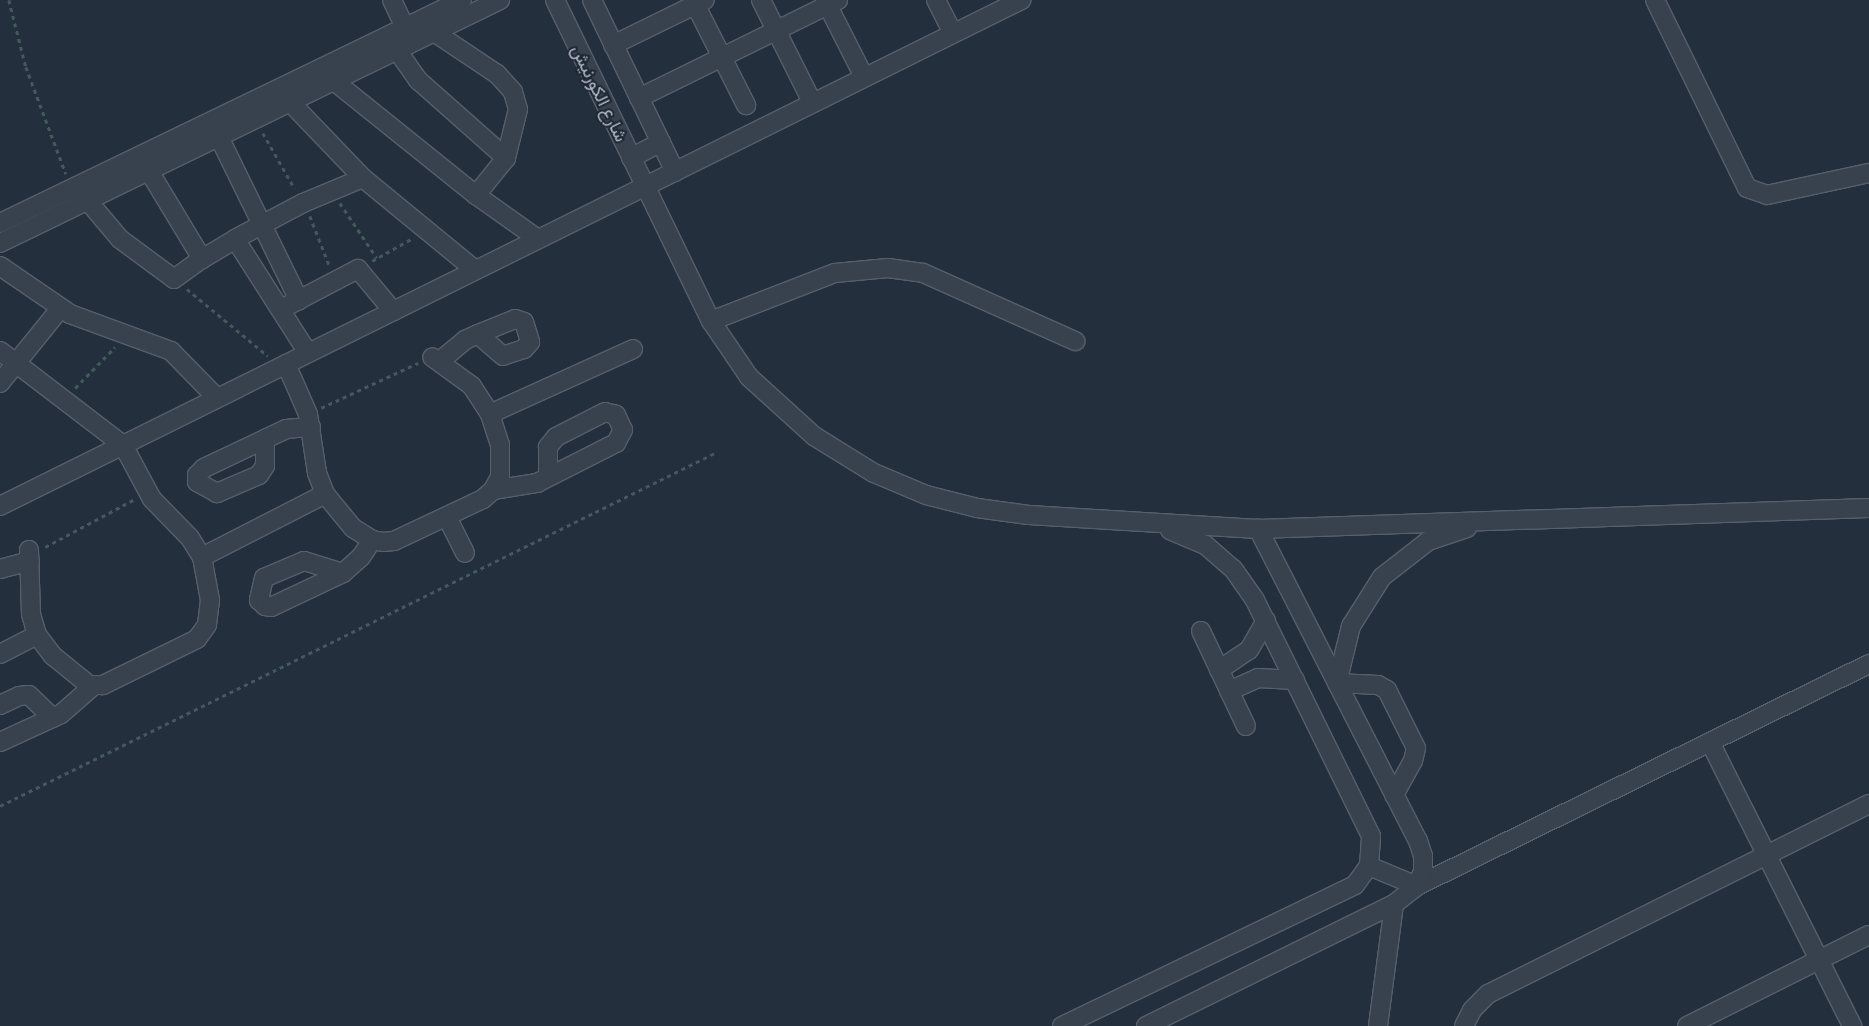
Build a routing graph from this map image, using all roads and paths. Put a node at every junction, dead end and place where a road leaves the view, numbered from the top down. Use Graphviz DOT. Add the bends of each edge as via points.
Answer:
graph roads {
  1 [pos="9,0"];
  2 [pos="392,0"];
  3 [pos="462,0"];
  4 [pos="500,0"];
  5 [pos="555,0"];
  6 [pos="592,0"];
  7 [pos="761,0"];
  8 [pos="936,0"];
  9 [pos="1021,0"];
  10 [pos="1655,0"];
  11 [pos="698,2"];
  12 [pos="830,2"];
  13 [pos="776,30"];
  14 [pos="434,32"];
  15 [pos="953,33"];
  16 [pos="404,40"];
  17 [pos="614,45"];
  18 [pos="722,57"];
  19 [pos="864,76"];
  20 [pos="334,81"];
  21 [pos="639,98"];
  22 [pos="290,102"];
  23 [pos="812,102"];
  24 [pos="746,106"];
  25 [pos="255,119"];
  26 [pos="219,137"];
  27 [pos="660,142"];
  28 [pos="506,158"];
  29 [pos="631,158"];
  30 [pos="108,171"];
  31 [pos="149,171"];
  32 [pos="675,172"];
  33 [pos="1869,173"];
  34 [pos="363,178"];
  35 [pos="645,185"];
  36 [pos="116,187"];
  37 [pos="71,189"];
  38 [pos="334,192"];
  39 [pos="476,194"];
  40 [pos="88,201"];
  41 [pos="303,203"];
  42 [pos="0,223"];
  43 [pos="263,226"];
  44 [pos="425,232"];
  45 [pos="538,239"];
  46 [pos="235,240"];
  47 [pos="0,243"];
  48 [pos="377,258"];
  49 [pos="202,259"];
  50 [pos="0,266"];
  51 [pos="358,269"];
  52 [pos="475,270"];
  53 [pos="174,279"];
  54 [pos="336,279"];
  55 [pos="299,300"];
  56 [pos="60,309"];
  57 [pos="280,311"];
  58 [pos="393,311"];
  59 [pos="711,321"];
  60 [pos="128,334"];
  61 [pos="478,334"];
  62 [pos="1075,341"];
  63 [pos="633,348"];
  64 [pos="0,351"];
  65 [pos="308,353"];
  66 [pos="436,359"];
  67 [pos="16,364"];
  68 [pos="283,365"];
  69 [pos="0,383"];
  70 [pos="65,398"];
  71 [pos="217,398"];
  72 [pos="490,414"];
  73 [pos="310,420"];
  74 [pos="265,439"];
  75 [pos="123,445"];
  76 [pos="717,452"];
  77 [pos="548,476"];
  78 [pos="493,490"];
  79 [pos="148,492"];
  80 [pos="326,494"];
  81 [pos="0,506"];
  82 [pos="1869,508"];
  83 [pos="447,516"];
  84 [pos="1484,522"];
  85 [pos="1158,525"];
  86 [pos="1258,529"];
  87 [pos="372,540"];
  88 [pos="465,554"];
  89 [pos="29,556"];
  90 [pos="202,557"];
  91 [pos="0,569"];
  92 [pos="343,573"];
  93 [pos="1266,621"];
  94 [pos="1201,631"];
  95 [pos="37,635"];
  96 [pos="0,654"];
  97 [pos="1869,664"];
  98 [pos="1219,670"];
  99 [pos="1295,680"];
  100 [pos="1337,683"];
  101 [pos="93,686"];
  102 [pos="1229,691"];
  103 [pos="0,704"];
  104 [pos="53,718"];
  105 [pos="1246,726"];
  106 [pos="0,742"];
  107 [pos="1710,742"];
  108 [pos="1394,794"];
  109 [pos="1869,804"];
  110 [pos="0,806"];
  111 [pos="1766,855"];
  112 [pos="1369,866"];
  113 [pos="1417,886"];
  114 [pos="1394,904"];
  115 [pos="1869,935"];
  116 [pos="1819,960"];
  117 [pos="1062,1026"];
  118 [pos="1146,1026"];
  119 [pos="1378,1026"];
  120 [pos="1464,1026"];
  121 [pos="1687,1026"];
  122 [pos="1852,1026"];
  1 -- 37 [label="path" via="26,67"];
  2 -- 16 [label="street"];
  3 -- 16 [label="street"];
  4 -- 14 [label="street"];
  5 -- 29 [label="street, شارع الكورنيش"];
  6 -- 17 [label="street, شارع الكورنيش"];
  7 -- 13 [label="street"];
  8 -- 15 [label="street"];
  9 -- 15 [label="street"];
  10 -- 33 [label="street" via="1747,188 1767,195"];
  11 -- 17 [label="street"];
  11 -- 18 [label="street"];
  12 -- 13 [label="street"];
  12 -- 19 [label="street"];
  13 -- 18 [label="street"];
  13 -- 23 [label="street"];
  14 -- 16 [label="street"];
  14 -- 28 [label="street" via="497,74 513,92 518,109"];
  15 -- 19 [label="street"];
  16 -- 20 [label="street"];
  16 -- 28 [label="street" via="418,80"];
  16 -- 30 [label="street"];
  17 -- 21 [label="street, شارع الكورنيش"];
  18 -- 21 [label="street"];
  18 -- 24 [label="street"];
  19 -- 23 [label="street"];
  20 -- 22 [label="street"];
  20 -- 39 [label="street"];
  21 -- 27 [label="street, شارع الكورنيش"];
  22 -- 25 [label="street"];
  22 -- 34 [label="street"];
  23 -- 32 [label="street"];
  25 -- 26 [label="street"];
  25 -- 41 [label="path"];
  26 -- 31 [label="street"];
  26 -- 43 [label="street"];
  27 -- 29 [label="street"];
  27 -- 32 [label="street, شارع الكورنيش"];
  28 -- 39 [label="street"];
  29 -- 35 [label="street, شارع الكورنيش"];
  30 -- 36 [label="street"];
  30 -- 37 [label="street"];
  31 -- 36 [label="street"];
  31 -- 49 [label="street"];
  32 -- 35 [label="street"];
  34 -- 38 [label="street"];
  34 -- 44 [label="street"];
  35 -- 45 [label="street"];
  35 -- 59 [label="street, شارع الكورنيش"];
  36 -- 40 [label="street"];
  37 -- 42 [label="street"];
  38 -- 41 [label="street"];
  38 -- 48 [label="path"];
  39 -- 45 [label="street"];
  40 -- 47 [label="street"];
  40 -- 53 [label="street" via="120,239"];
  41 -- 43 [label="street"];
  41 -- 54 [label="path"];
  43 -- 46 [label="street"];
  43 -- 55 [label="street"];
  44 -- 48 [label="path"];
  44 -- 52 [label="street"];
  45 -- 52 [label="street"];
  46 -- 49 [label="street"];
  46 -- 57 [label="street"];
  48 -- 51 [label="path"];
  49 -- 53 [label="street"];
  50 -- 56 [label="street"];
  51 -- 54 [label="street"];
  51 -- 58 [label="street"];
  52 -- 58 [label="street"];
  53 -- 68 [label="path"];
  54 -- 55 [label="street"];
  55 -- 57 [label="street"];
  56 -- 60 [label="street"];
  56 -- 67 [label="street"];
  57 -- 65 [label="street"];
  58 -- 65 [label="street"];
  59 -- 62 [label="street" via="835,273 888,268 923,273"];
  59 -- 85 [label="street, شارع الكورنيش" via="749,377 777,406 814,436 874,473 926,495 977,508"];
  60 -- 70 [label="path"];
  60 -- 71 [label="street" via="177,355"];
  61 -- 66 [label="street"];
  63 -- 72 [label="street"];
  64 -- 67 [label="street"];
  65 -- 68 [label="street"];
  66 -- 72 [label="street" via="472,386"];
  66 -- 73 [label="path"];
  67 -- 69 [label="street"];
  67 -- 70 [label="street"];
  68 -- 71 [label="street"];
  68 -- 73 [label="street"];
  70 -- 75 [label="street"];
  71 -- 75 [label="street"];
  72 -- 78 [label="street" via="502,462 500,477"];
  73 -- 74 [label="street"];
  73 -- 80 [label="street" via="317,473"];
  75 -- 79 [label="street"];
  75 -- 81 [label="street"];
  76 -- 110 [label="path"];
  77 -- 78 [label="street" via="530,485"];
  78 -- 83 [label="street" via="483,499"];
  79 -- 89 [label="path"];
  79 -- 90 [label="street" via="190,538"];
  80 -- 87 [label="street" via="353,528"];
  80 -- 90 [label="street"];
  82 -- 84 [label="street"];
  83 -- 87 [label="street" via="394,541"];
  83 -- 88 [label="street"];
  84 -- 86 [label="street"];
  84 -- 100 [label="street" via="1428,541 1382,577 1351,626"];
  85 -- 86 [label="street"];
  85 -- 93 [label="street" via="1204,544 1233,569"];
  86 -- 100 [label="street"];
  87 -- 92 [label="street" via="361,557"];
  89 -- 91 [label="street"];
  89 -- 95 [label="street" via="31,614"];
  90 -- 101 [label="street" via="211,609 203,632 197,639"];
  93 -- 98 [label="street" via="1249,650"];
  93 -- 99 [label="street"];
  94 -- 98 [label="street"];
  95 -- 96 [label="street"];
  95 -- 101 [label="street" via="53,656"];
  97 -- 107 [label="street"];
  98 -- 102 [label="street"];
  99 -- 102 [label="street" via="1258,678"];
  99 -- 112 [label="street" via="1371,836"];
  100 -- 108 [label="street"];
  100 -- 108 [label="street" via="1378,685 1387,690 1416,748 1413,761"];
  101 -- 104 [label="street"];
  102 -- 105 [label="street"];
  103 -- 104 [label="street" via="19,696 29,696"];
  104 -- 106 [label="street"];
  107 -- 111 [label="street"];
  107 -- 113 [label="street"];
  108 -- 113 [label="street" via="1423,856 1423,871"];
  109 -- 111 [label="street"];
  111 -- 116 [label="street"];
  111 -- 120 [label="street" via="1488,994 1475,1005"];
  112 -- 113 [label="street"];
  112 -- 117 [label="street" via="1355,885"];
  113 -- 114 [label="street"];
  114 -- 118 [label="street"];
  114 -- 119 [label="street"];
  115 -- 116 [label="street"];
  116 -- 121 [label="street"];
  116 -- 122 [label="street"];
}
